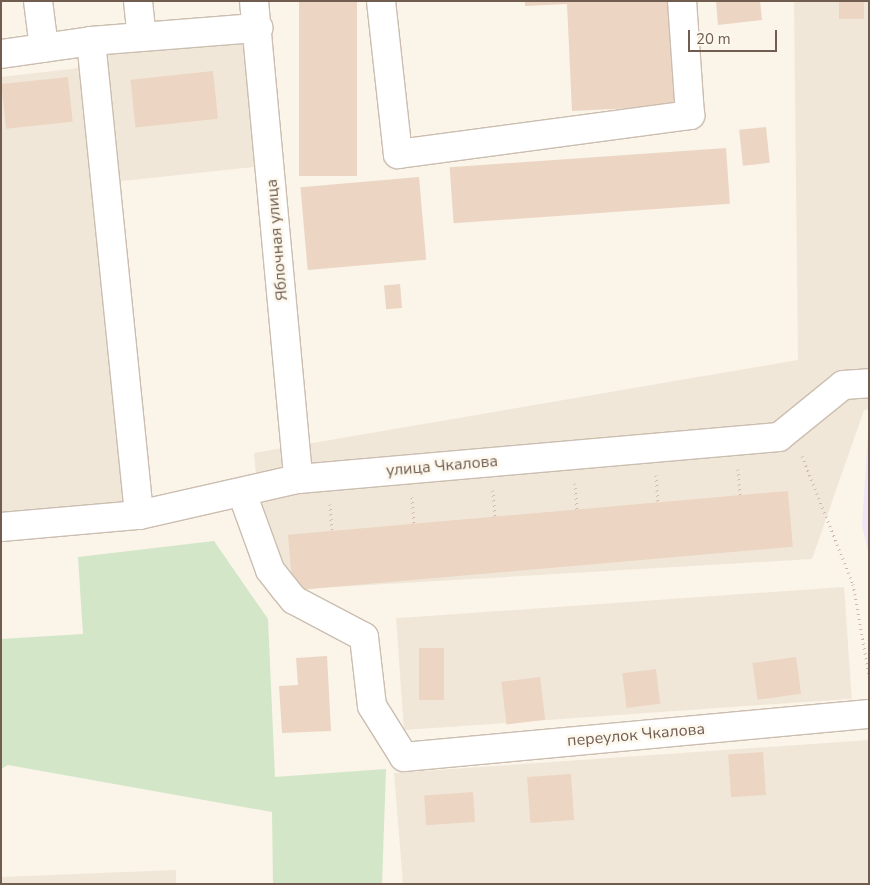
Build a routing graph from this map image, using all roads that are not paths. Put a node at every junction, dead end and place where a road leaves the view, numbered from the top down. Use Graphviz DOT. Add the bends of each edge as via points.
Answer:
graph roads {
  1 [pos="38,1"];
  2 [pos="138,1"];
  3 [pos="254,1"];
  4 [pos="381,1"];
  5 [pos="682,1"];
  6 [pos="258,28"];
  7 [pos="142,37"];
  8 [pos="91,41"];
  9 [pos="44,48"];
  10 [pos="1,54"];
  11 [pos="869,383"];
  12 [pos="298,478"];
  13 [pos="242,493"];
  14 [pos="138,515"];
  15 [pos="1,527"];
  16 [pos="869,714"];
  1 -- 9 [label="street"];
  2 -- 7 [label="street"];
  3 -- 6 [label="street, Яблочная улица"];
  4 -- 5 [label="street" via="398,154 690,114"];
  6 -- 7 [label="street"];
  6 -- 12 [label="street, Яблочная улица"];
  7 -- 8 [label="street"];
  8 -- 9 [label="street"];
  8 -- 14 [label="street"];
  9 -- 10 [label="street"];
  11 -- 12 [label="street, улица Чкалова" via="843,385 779,437"];
  12 -- 13 [label="street, улица Чкалова"];
  13 -- 14 [label="street, улица Чкалова"];
  13 -- 16 [label="street, переулок Чкалова" via="270,570 289,594 364,637 372,706 404,757"];
  14 -- 15 [label="street, улица Чкалова"];
}
